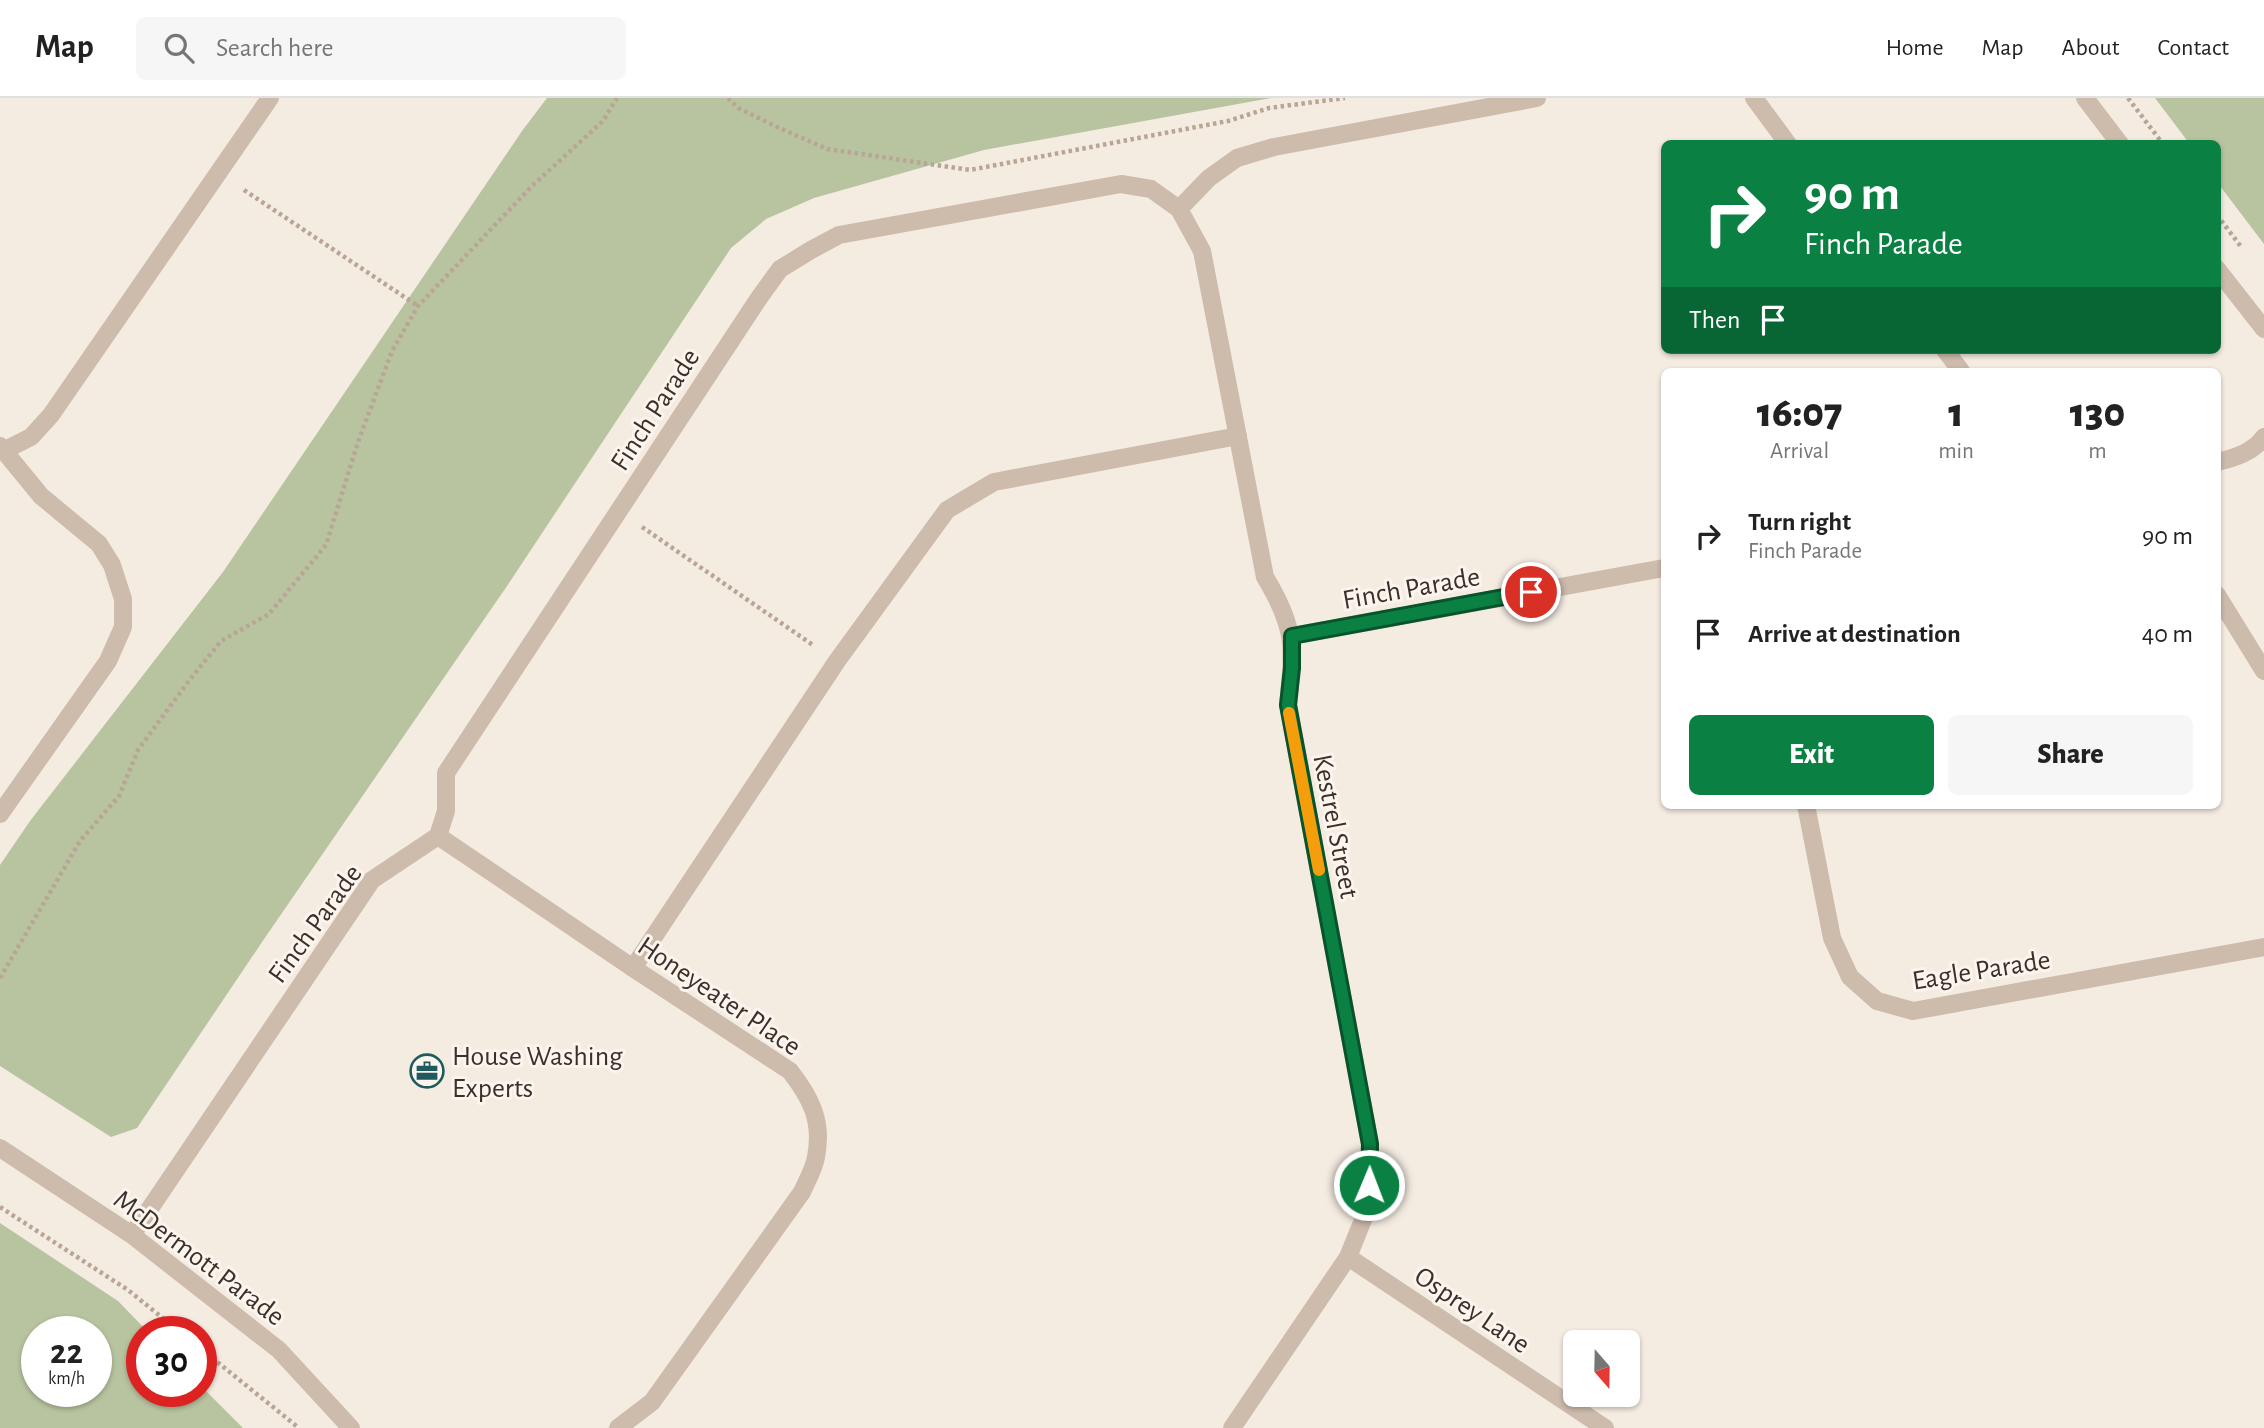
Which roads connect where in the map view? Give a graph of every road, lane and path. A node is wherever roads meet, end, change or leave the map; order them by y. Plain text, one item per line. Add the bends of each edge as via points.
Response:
1 (270, 98) edge
2 (617, 98) edge
3 (728, 98) edge
4 (1345, 98) edge
5 (1537, 98) edge
6 (1754, 98) edge
7 (2085, 98) edge
8 (2128, 98) edge
9 (1785, 140) edge
10 (2117, 140) edge
11 (2160, 140) edge
12 (219, 173) junction
13 (1179, 209) junction
14 (2221, 273) edge
15 (418, 306) junction
16 (2264, 329) edge
17 (1948, 354) edge
18 (1959, 368) edge
19 (1238, 436) junction
20 (2264, 437) edge
21 (2, 449) edge
22 (2221, 460) edge
23 (618, 511) junction
24 (1661, 569) edge
25 (2221, 601) edge
26 (1292, 636) junction
27 (837, 661) junction
28 (2264, 671) edge
29 (1, 809) edge
30 (1807, 809) edge
31 (438, 836) junction
32 (2264, 947) edge
33 (633, 968) junction
34 (0, 978) edge
35 (0, 1148) edge
36 (0, 1207) edge
37 (132, 1235) junction
38 (1348, 1257) junction
39 (160, 1316) edge
40 (217, 1362) edge
41 (299, 1428) edge
42 (351, 1428) edge
43 (618, 1428) edge
44 (1232, 1428) edge
45 (1605, 1428) edge

1 - 12 street
2 - 15 path via 603,121 531,186
3 - 4 path via 738,108 827,149 970,170 1228,121 1269,108
5 - 13 street via 1274,147 1237,158
6 - 9 street
7 - 10 street
8 - 11 path
12 - 15 path
12 - 21 street via 51,415 31,437
13 - 19 street, Kestrel Street via 1202,251
13 - 23 street, Finch Parade via 1151,189 1121,184 839,235 811,250 780,270 759,298
14 - 16 street
15 - 34 path via 392,351 326,545 269,614 221,641 188,682 138,750 119,796 80,841
17 - 18 street
19 - 26 street, Kestrel Street via 1265,577 1282,604
19 - 27 street via 994,482 947,510
20 - 22 street via 2239,457
21 - 29 street via 41,496 99,544 112,565 123,599 123,626 108,661
23 - 27 path
23 - 31 street, Finch Parade via 446,773 446,811
24 - 26 street, Finch Parade
25 - 28 street
26 - 38 street, Kestrel Street via 1288,705 1370,1144 1369,1205
27 - 33 street
30 - 32 street, Eagle Parade via 1832,938 1850,977 1877,1001 1913,1011
31 - 33 street, Honeyeater Place
31 - 37 street, Finch Parade via 372,880
33 - 43 street, Honeyeater Place via 790,1071 808,1095 818,1126 816,1158 802,1192 652,1402
35 - 37 street, McDermott Parade
36 - 39 path
37 - 42 street, McDermott Parade via 279,1350
38 - 44 street, Kestrel Street
38 - 45 street, Osprey Lane
40 - 41 path

